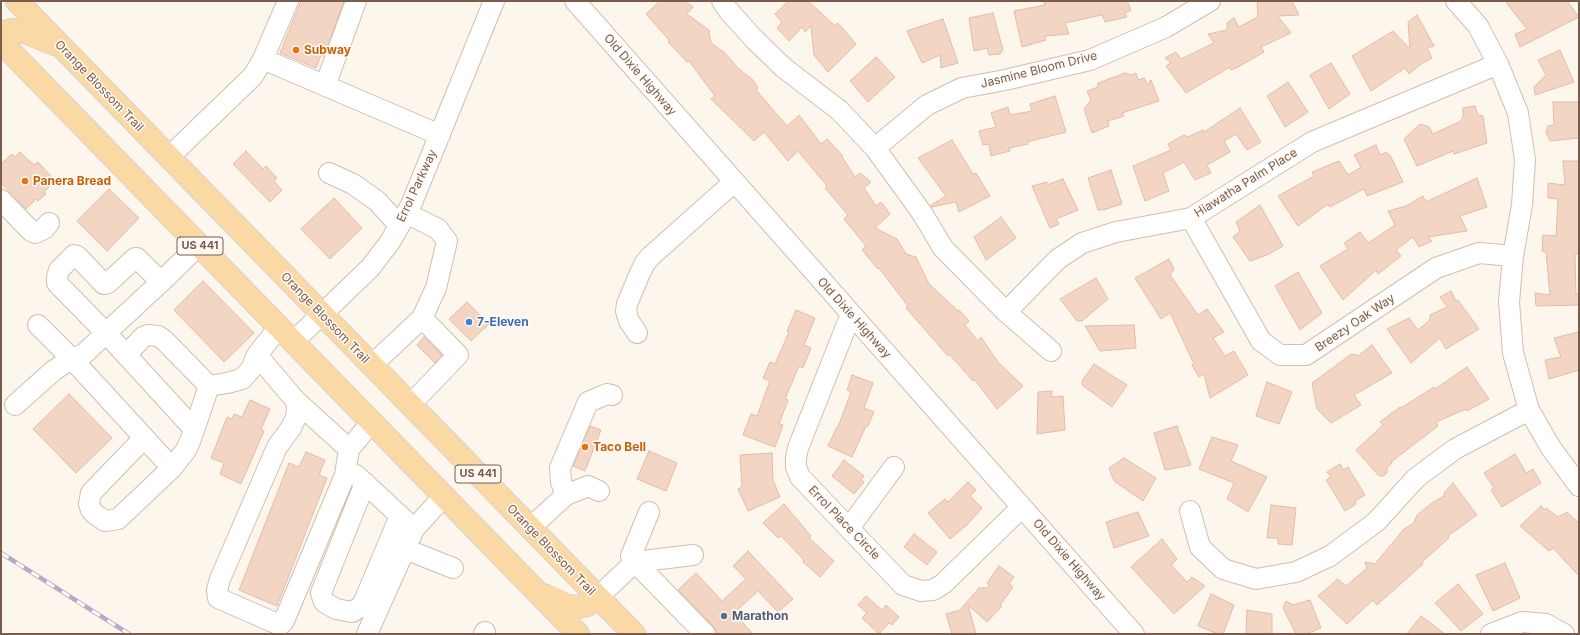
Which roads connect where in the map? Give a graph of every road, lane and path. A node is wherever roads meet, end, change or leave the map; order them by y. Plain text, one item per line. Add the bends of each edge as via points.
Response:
1 (12, 1) edge
2 (17, 1) edge
3 (288, 1) edge
4 (356, 1) edge
5 (494, 1) edge
6 (575, 1) edge
7 (1210, 1) edge
8 (1456, 1) edge
9 (730, 4) edge
10 (1, 6) edge
11 (1, 34) edge
12 (1, 42) edge
13 (62, 48) junction
14 (263, 60) junction
15 (1498, 64) junction
16 (325, 86) junction
17 (440, 134) junction
18 (875, 148) junction
19 (169, 157) junction
20 (329, 173) dead end
21 (734, 182) junction
22 (1, 200) edge
23 (1190, 218) junction
24 (403, 219) junction
25 (49, 223) dead end
26 (199, 245) junction
27 (1513, 256) junction
28 (161, 282) junction
29 (1006, 312) junction
30 (322, 314) junction
31 (851, 314) junction
32 (422, 318) junction
33 (38, 325) dead end
34 (106, 333) junction
35 (637, 333) dead end
36 (286, 334) junction
37 (1051, 351) dead end
38 (126, 355) junction
39 (257, 355) junction
40 (72, 359) junction
41 (372, 366) junction
42 (208, 386) junction
43 (612, 395) dead end
44 (296, 401) junction
45 (15, 405) dead end
46 (410, 405) junction
47 (1529, 410) junction
48 (372, 422) junction
49 (194, 429) junction
50 (144, 438) junction
51 (348, 457) junction
52 (894, 467) dead end
53 (172, 468) junction
54 (365, 483) junction
55 (1579, 486) edge
56 (599, 491) dead end
57 (566, 495) junction
58 (444, 496) junction
59 (1022, 507) junction
60 (1190, 511) dead end
61 (648, 512) dead end
62 (407, 522) junction
63 (530, 528) junction
64 (849, 528) junction
65 (405, 549) junction
66 (693, 555) dead end
67 (635, 562) junction
68 (453, 568) dead end
69 (538, 592) junction
70 (598, 597) junction
71 (367, 634) edge
72 (578, 634) edge
73 (634, 634) edge
74 (705, 634) edge
75 (1134, 634) edge
76 (1490, 634) edge
77 (1564, 634) edge

1 - 10 main road
2 - 13 main road, Orange Blossom Trail / US 441
3 - 14 street
4 - 16 street
5 - 17 street, Errol Parkway
6 - 21 street, Old Dixie Highway
7 - 18 street, Jasmine Bloom Drive via 1166,27 1090,60 962,88 927,105
8 - 15 street via 1478,26
9 - 18 street via 754,39 784,68 838,110
11 - 13 main road via 11,30 25,32
12 - 26 main road, US 441
13 - 19 main road, Orange Blossom Trail / US 441
14 - 16 street
14 - 19 street via 253,76
15 - 23 street, Hiawatha Palm Place via 1312,142
15 - 27 street via 1518,113 1525,160 1522,205
16 - 17 street
17 - 24 street, Errol Parkway
18 - 29 street via 922,212 943,248
19 - 30 main road, Orange Blossom Trail / US 441
20 - 24 street via 353,184
21 - 31 street, Old Dixie Highway
21 - 35 street via 645,264 626,311
22 - 25 street via 35,233
23 - 27 street, Breezy Oak Way via 1261,341 1280,356 1306,355 1436,268 1479,253
23 - 29 street, Hiawatha Palm Place via 1116,232 1082,243 1058,259
24 - 30 street, Errol Parkway via 390,242 370,268
24 - 32 street via 438,229 447,241 436,288
26 - 28 street
26 - 36 main road, US 441
27 - 47 street via 1509,302 1513,353
28 - 34 street
28 - 34 street via 138,258 135,258 104,284 74,255 60,270 57,283
29 - 37 street
30 - 36 street, Errol Parkway
30 - 41 main road, Orange Blossom Trail / US 441
31 - 59 street, Old Dixie Highway
31 - 64 street, Errol Place Circle via 796,458 800,477
32 - 41 street
32 - 46 street via 458,354
33 - 40 street
34 - 38 street
34 - 40 street via 84,354
36 - 39 street, Errol Parkway
36 - 48 main road, US 441
38 - 42 street via 143,337 158,336
38 - 49 street
39 - 42 street, Errol Parkway via 251,369 242,379
39 - 44 street
40 - 45 street via 53,371
40 - 50 street
41 - 46 main road, Orange Blossom Trail / US 441
42 - 49 street
43 - 57 street via 607,394 588,402 560,468 561,482
44 - 51 street
44 - 51 street via 296,417 277,447 220,579 218,598 280,625 284,621 345,475
46 - 63 main road, Orange Blossom Trail / US 441
47 - 55 street via 1551,448
47 - 60 street via 1454,449 1416,478 1376,522 1330,556 1296,572 1256,579 1224,569 1200,547
48 - 51 street
48 - 58 main road, US 441
49 - 53 street via 186,450
50 - 53 street
50 - 53 street via 91,493 91,510 105,520 118,519
51 - 54 street
52 - 64 street
54 - 62 street
54 - 62 street via 321,593 324,602 336,609 352,612 362,606
56 - 57 street via 588,486
57 - 63 street
58 - 62 street
58 - 69 main road, US 441
59 - 64 street, Errol Place Circle via 943,584 933,590 921,591 903,585
59 - 75 street, Old Dixie Highway
61 - 67 street via 632,551 631,556
62 - 65 street
63 - 70 main road, Orange Blossom Trail / US 441
65 - 68 street
65 - 71 street
66 - 67 street
67 - 70 street
67 - 74 street
69 - 70 main road via 567,606 588,605
69 - 72 main road, US 441
70 - 73 main road, Orange Blossom Trail / US 441
76 - 77 street via 1522,622 1546,624

